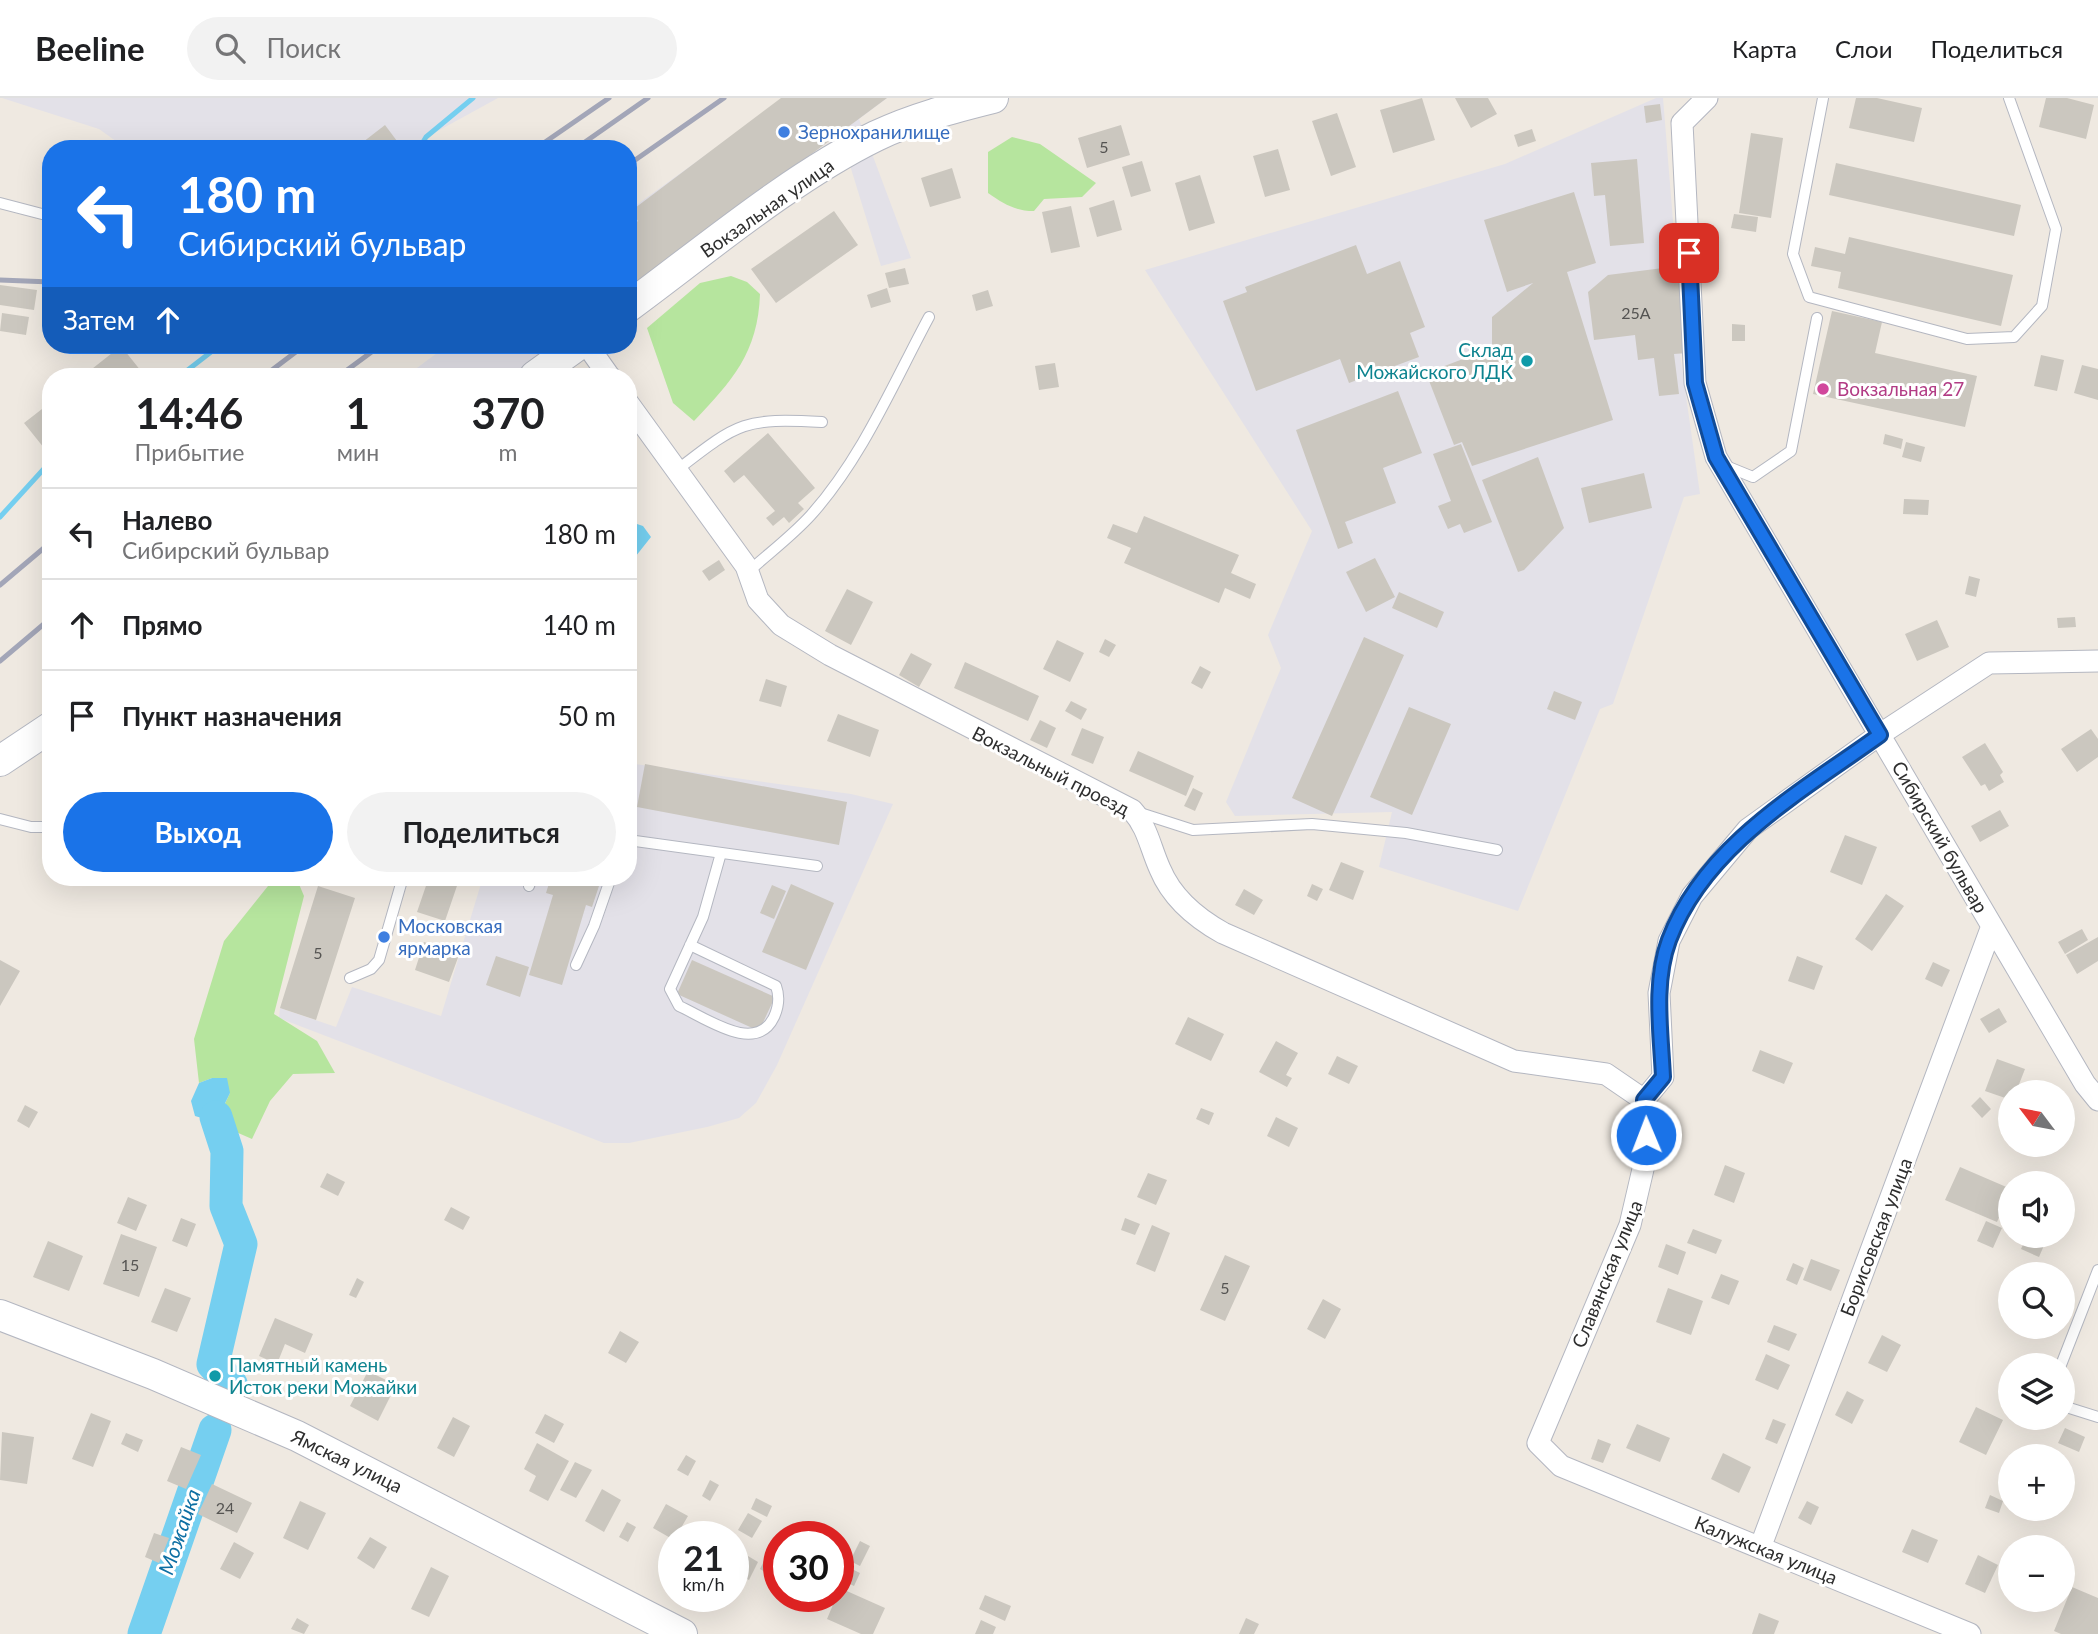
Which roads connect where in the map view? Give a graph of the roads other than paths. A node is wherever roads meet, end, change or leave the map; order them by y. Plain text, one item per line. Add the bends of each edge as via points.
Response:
1 (993, 98) edge
2 (1707, 98) edge
3 (1823, 98) edge
4 (2009, 98) edge
5 (0, 203) edge
6 (42, 214) dead end
7 (637, 300) edge
8 (929, 317) dead end
9 (1817, 318) dead end
10 (566, 354) edge
11 (546, 368) edge
12 (637, 414) edge
13 (822, 422) dead end
14 (1720, 463) junction
15 (677, 470) junction
16 (748, 572) junction
17 (2098, 661) edge
18 (42, 733) edge
19 (1880, 735) junction
20 (0, 761) edge
21 (1132, 810) junction
22 (0, 819) edge
23 (42, 827) edge
24 (637, 841) edge
25 (1497, 850) dead end
26 (721, 853) junction
27 (817, 866) dead end
28 (400, 886) edge
29 (608, 886) edge
30 (1992, 926) junction
31 (690, 945) junction
32 (576, 965) dead end
33 (350, 978) dead end
34 (1644, 1100) junction
35 (2098, 1100) edge
36 (2098, 1270) edge
37 (0, 1315) edge
38 (2066, 1353) edge
39 (2075, 1410) edge
40 (2098, 1417) edge
41 (1561, 1466) joint
42 (1760, 1548) junction
43 (682, 1634) edge
44 (1970, 1634) edge

1 - 7 main road, Вокзальная улица via 922,117 823,166
2 - 14 street, Сибирский бульвар via 1682,123 1695,383
3 - 4 lane via 1793,254 1809,297 1967,339 2014,337 2042,306 2054,242 2056,229
5 - 6 lane
8 - 16 lane via 872,428 830,491
9 - 14 lane via 1791,451 1753,477
10 - 11 main road
12 - 15 street, Вокзальный проезд
13 - 15 lane via 744,424
14 - 19 street, Сибирский бульвар
15 - 16 street, Вокзальный проезд
16 - 21 street, Вокзальный проезд via 758,600 802,640
17 - 19 street via 1989,663
18 - 20 main road
19 - 30 street, Сибирский бульвар
19 - 34 street via 1748,830 1692,896 1669,941 1659,993 1663,1077
21 - 25 lane via 1193,830 1312,824 1406,833
21 - 34 street, Вокзальный проезд via 1147,829 1161,872 1176,895 1195,916 1223,933 1514,1060 1606,1074
22 - 23 lane
24 - 26 lane
26 - 27 lane
26 - 31 lane
28 - 33 lane via 379,960
29 - 32 lane
30 - 35 street, Сибирский бульвар
30 - 42 street, Борисовская улица
31 - 31 lane via 670,989 679,1006 746,1035 758,1035 768,1028 780,998 776,986
34 - 41 street, Славянская улица via 1647,1152 1630,1225 1538,1443
36 - 38 lane
37 - 43 main road, Ямская улица via 153,1374 317,1446
39 - 40 lane
41 - 42 street, Калужская улица
42 - 44 street, Калужская улица

